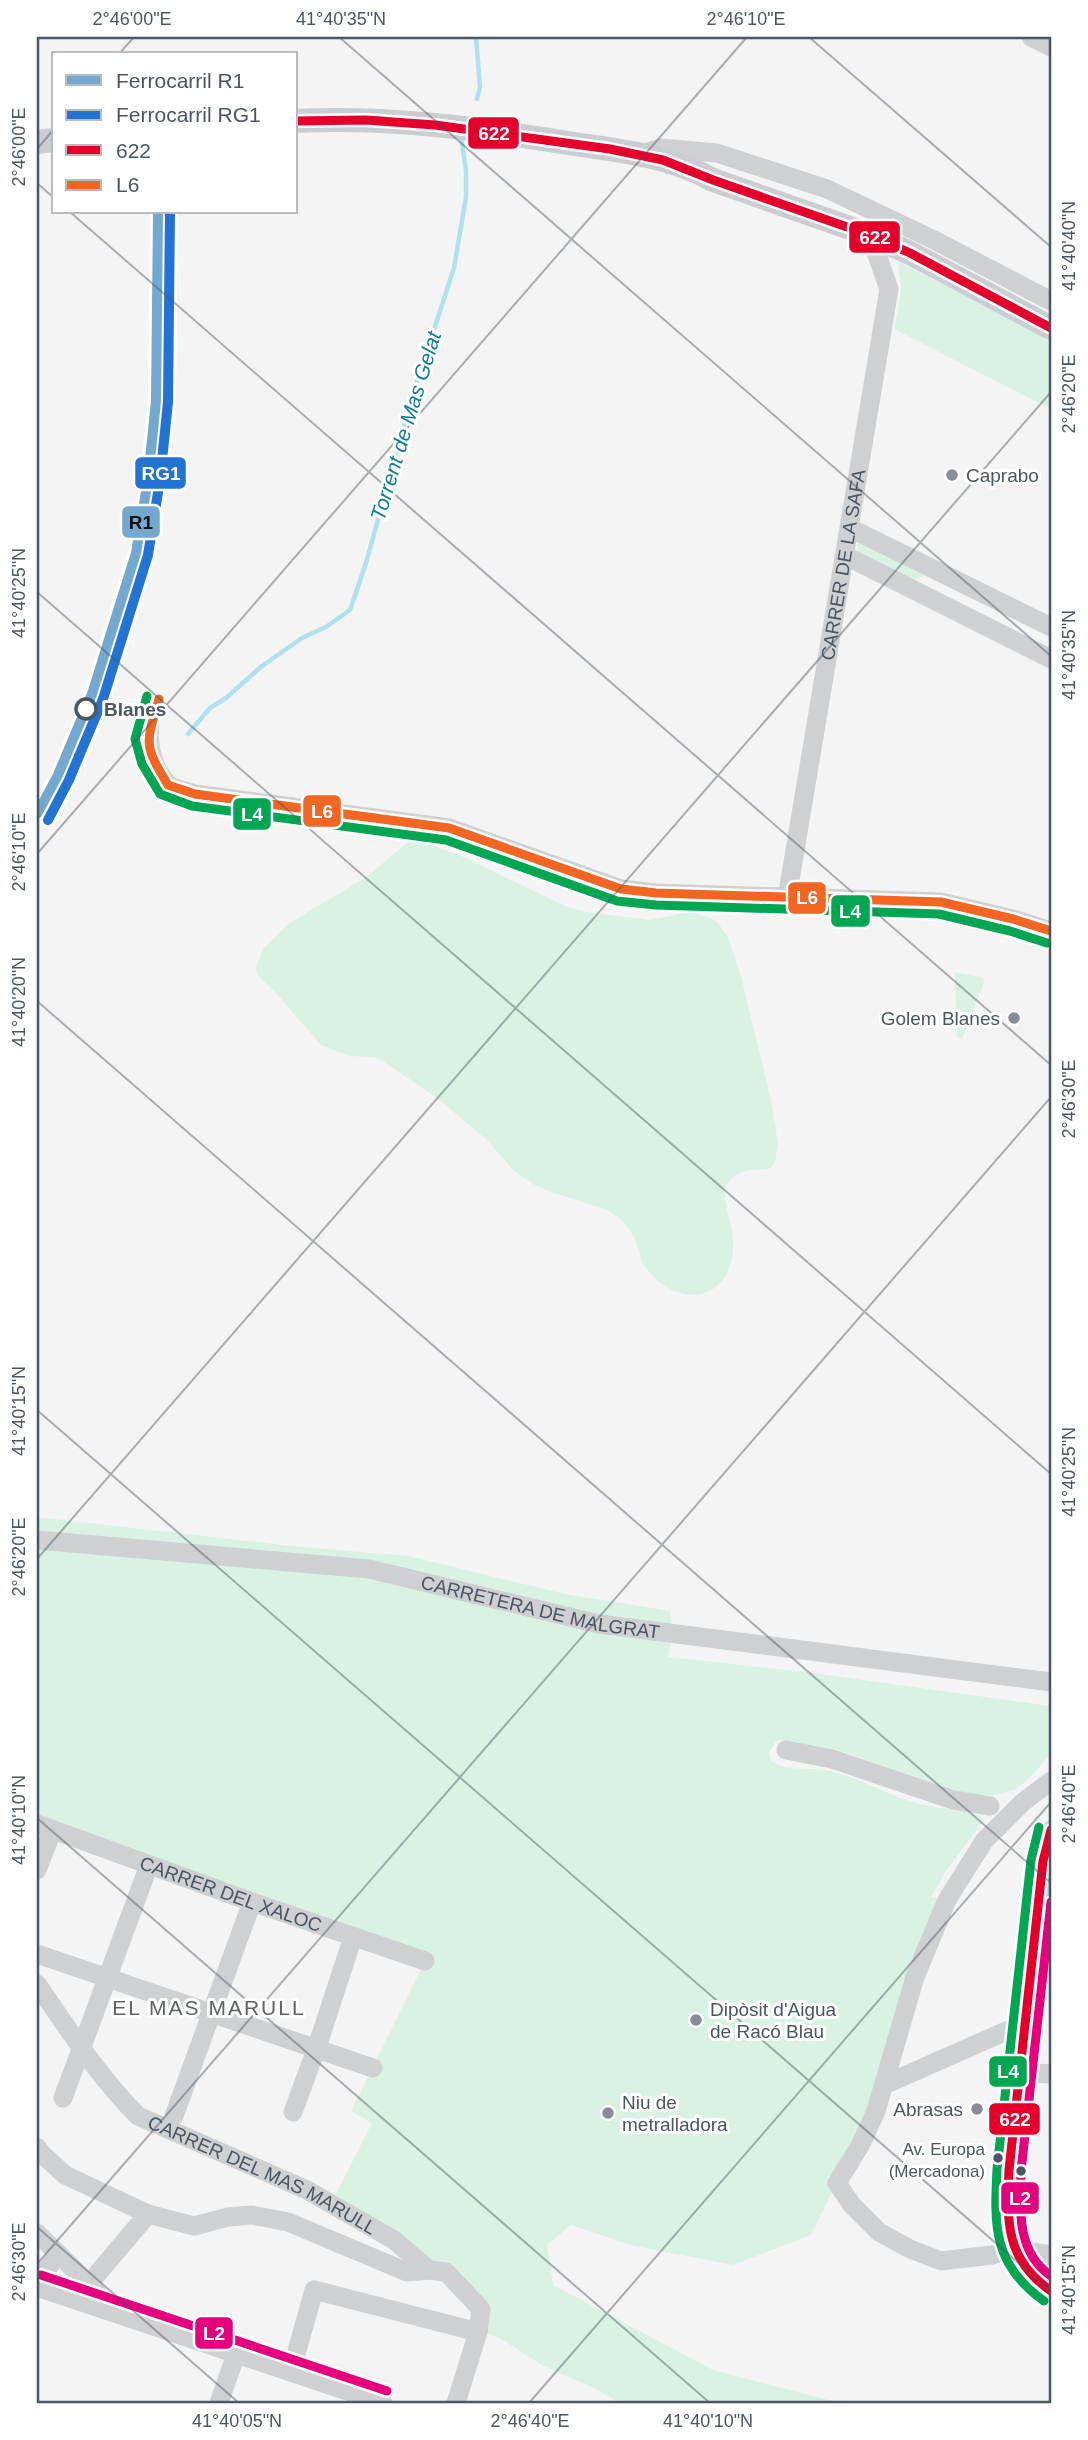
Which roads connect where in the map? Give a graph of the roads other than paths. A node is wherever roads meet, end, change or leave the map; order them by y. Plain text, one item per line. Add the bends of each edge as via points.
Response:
1 (1031, 37) edge
2 (1051, 47) edge
3 (298, 121) edge
4 (718, 153) junction
5 (639, 154) junction
6 (713, 180) junction
7 (870, 234) junction
8 (1051, 301) edge
9 (1051, 328) edge
10 (850, 528) junction
11 (846, 556) junction
12 (1051, 627) edge
13 (1051, 659) edge
14 (150, 725) dead end
15 (787, 898) junction
16 (1051, 931) edge
17 (37, 1540) edge
18 (1049, 1680) edge
19 (786, 1750) dead end
20 (1051, 1781) edge
21 (1023, 1802) junction
22 (990, 1806) junction
23 (1002, 1823) junction
24 (44, 1828) edge
25 (1051, 1830) edge
26 (149, 1865) junction
27 (37, 1870) edge
28 (252, 1902) junction
29 (1045, 1902) edge
30 (353, 1937) junction
31 (37, 1954) edge
32 (425, 1961) dead end
33 (108, 1979) junction
34 (37, 1984) edge
35 (211, 2013) junction
36 (1024, 2030) junction
37 (317, 2048) junction
38 (83, 2049) junction
39 (373, 2068) dead end
40 (1020, 2071) junction
41 (1051, 2074) edge
42 (884, 2085) junction
43 (63, 2098) dead end
44 (293, 2112) dead end
45 (174, 2116) dead end
46 (37, 2147) edge
47 (148, 2214) junction
48 (37, 2233) edge
49 (1014, 2249) junction
50 (58, 2254) junction
51 (1051, 2255) edge
52 (429, 2270) junction
53 (37, 2285) edge
54 (90, 2285) junction
55 (1051, 2291) edge
56 (113, 2313) junction
57 (478, 2332) junction
58 (236, 2354) junction
59 (291, 2372) junction
60 (219, 2403) edge
61 (383, 2403) edge
62 (456, 2403) edge

1 - 2 street
3 - 5 main road via 465,126
4 - 5 street via 662,148
4 - 6 street via 710,162
4 - 8 street via 827,189
5 - 6 main road via 693,168
6 - 7 main road
7 - 9 main road
7 - 10 street, CARRER DE LA SAFA via 889,289
10 - 11 street, CARRER DE LA SAFA
10 - 12 street
11 - 13 street
11 - 15 street, CARRER DE LA SAFA
14 - 15 street via 147,740 153,760 169,785 195,794 449,828 621,889
15 - 16 street via 941,902
17 - 18 street, CARRETERA DE MALGRAT via 369,1569 599,1624
19 - 22 street via 832,1759 953,1800
20 - 21 street
21 - 22 street
21 - 23 street
22 - 23 street
23 - 42 street via 984,1841 947,1900 915,1977
24 - 26 street, CARRER DEL XALOC
24 - 27 street
25 - 29 street via 1044,1861
26 - 28 street, CARRER DEL XALOC
26 - 33 street
28 - 30 street, CARRER DEL XALOC
28 - 35 street
29 - 36 street
30 - 32 street, CARRER DEL XALOC
30 - 37 street
31 - 33 street
33 - 35 street
33 - 38 street
34 - 38 street, CARRER DEL MAS MARULL
35 - 37 street
35 - 45 street
36 - 40 street
36 - 42 street via 1013,2028
37 - 39 street
37 - 44 street
38 - 43 street
38 - 52 street, CARRER DEL MAS MARULL via 138,2116 307,2190 394,2240
40 - 41 street
40 - 49 street via 1009,2170 1008,2212
42 - 49 street via 861,2144 837,2183 852,2205 879,2232 941,2260
46 - 47 street via 65,2175
47 - 52 street via 194,2225 252,2215 288,2222 407,2272
47 - 54 street
48 - 50 street
49 - 51 street
49 - 55 street via 1021,2264
50 - 53 street
50 - 54 street
52 - 57 street, CARRER DEL MAS MARULL via 446,2272 481,2309
53 - 56 street
54 - 56 street
56 - 58 street
57 - 59 street via 314,2290
57 - 62 street
58 - 59 street
58 - 60 street
59 - 61 street

